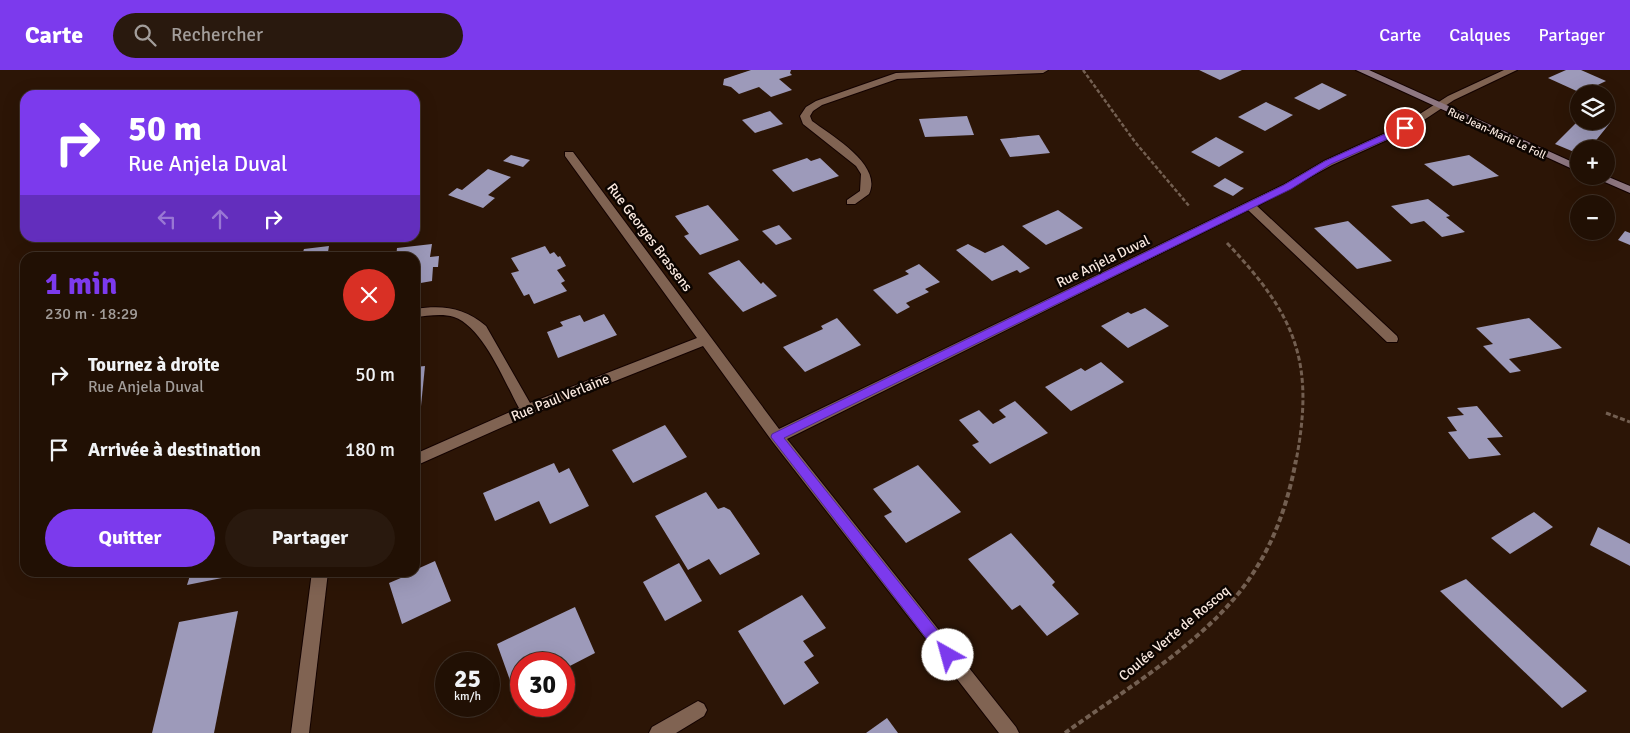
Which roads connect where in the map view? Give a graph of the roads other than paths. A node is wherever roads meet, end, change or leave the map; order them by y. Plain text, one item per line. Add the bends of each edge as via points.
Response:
1 (1043, 70) edge
2 (1361, 70) edge
3 (1512, 70) edge
4 (908, 73) edge
5 (1438, 106) junction
6 (569, 154) dead end
7 (1570, 166) edge
8 (1615, 184) edge
9 (1630, 190) edge
10 (851, 202) dead end
11 (1250, 206) junction
12 (420, 312) edge
13 (707, 339) junction
14 (1392, 339) dead end
15 (527, 410) junction
16 (776, 437) junction
17 (420, 458) edge
18 (319, 577) edge
19 (698, 710) dead end
20 (300, 733) edge
21 (658, 733) edge
22 (1010, 733) edge

1 - 4 street
2 - 5 main road, Rue Jean-Marie Le Foll
3 - 5 street
4 - 10 street via 819,103 809,108 805,116 808,122 860,164 866,174 865,192
5 - 7 main road, Rue Jean-Marie Le Foll
5 - 11 street, Rue Anjela Duval via 1405,128 1328,162
6 - 13 street, Rue Georges Brassens
8 - 9 main road
11 - 14 street
11 - 16 street, Rue Anjela Duval
12 - 15 street via 457,312 471,319 481,329
13 - 15 street, Rue Paul Verlaine
13 - 16 street, Rue Georges Brassens
15 - 17 street, Rue Paul Verlaine
16 - 22 street, Rue Georges Brassens
18 - 20 street
19 - 21 street

